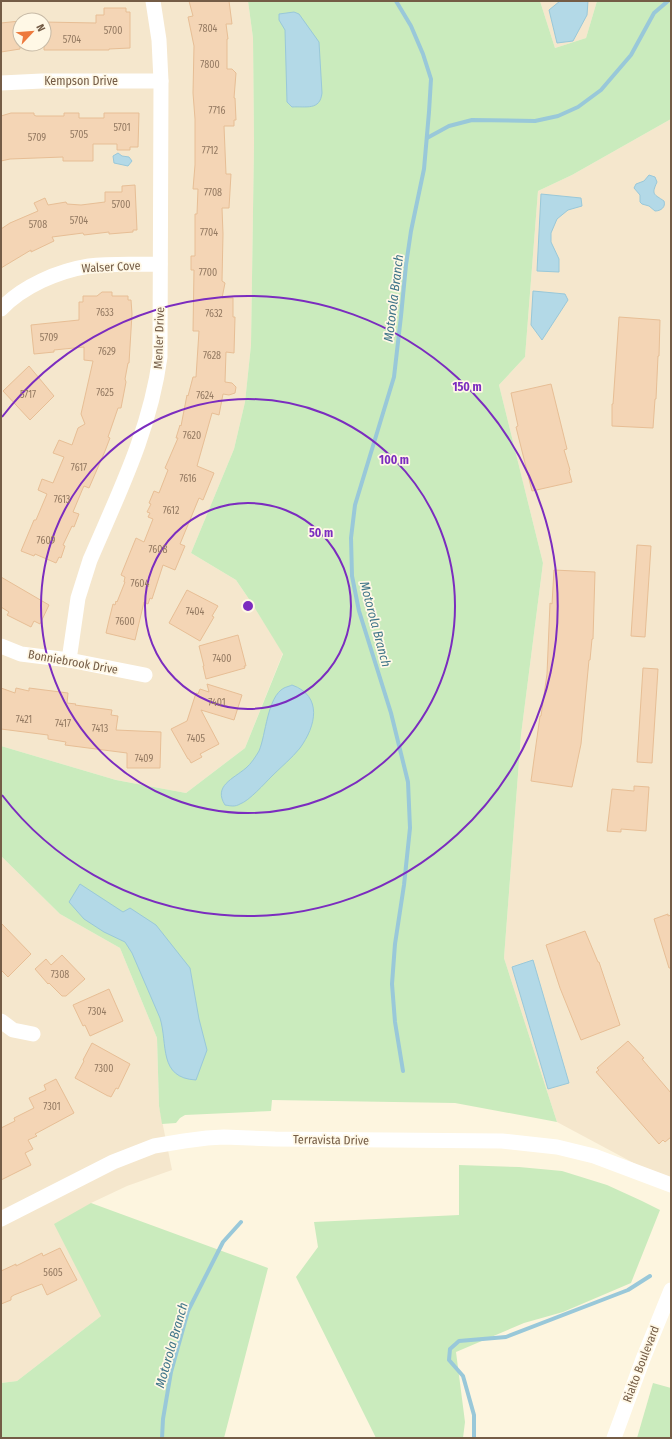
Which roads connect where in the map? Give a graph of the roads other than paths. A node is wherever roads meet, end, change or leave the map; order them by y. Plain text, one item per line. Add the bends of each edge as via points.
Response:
1 (153, 1) edge
2 (161, 81) junction
3 (1, 83) edge
4 (160, 264) junction
5 (1, 309) edge
6 (1, 646) edge
7 (69, 660) junction
8 (145, 675) dead end
9 (1, 1021) edge
10 (33, 1034) dead end
11 (671, 1185) edge
12 (1, 1220) edge
13 (671, 1290) edge
14 (614, 1438) edge

1 - 2 street, Menler Drive via 160,40
2 - 3 street, Kempson Drive
2 - 4 street, Menler Drive
4 - 5 street, Walser Cove via 90,266 74,269 33,285 8,301
4 - 7 street, Menler Drive via 160,357 149,415 139,446 84,578 78,598
6 - 7 street, Bonniebrook Drive via 21,654
7 - 8 street, Bonniebrook Drive
9 - 10 street via 13,1030
11 - 12 street, Terravista Drive via 594,1156 538,1144 502,1141 207,1138 154,1146 133,1154
13 - 14 street, Rialto Boulevard

